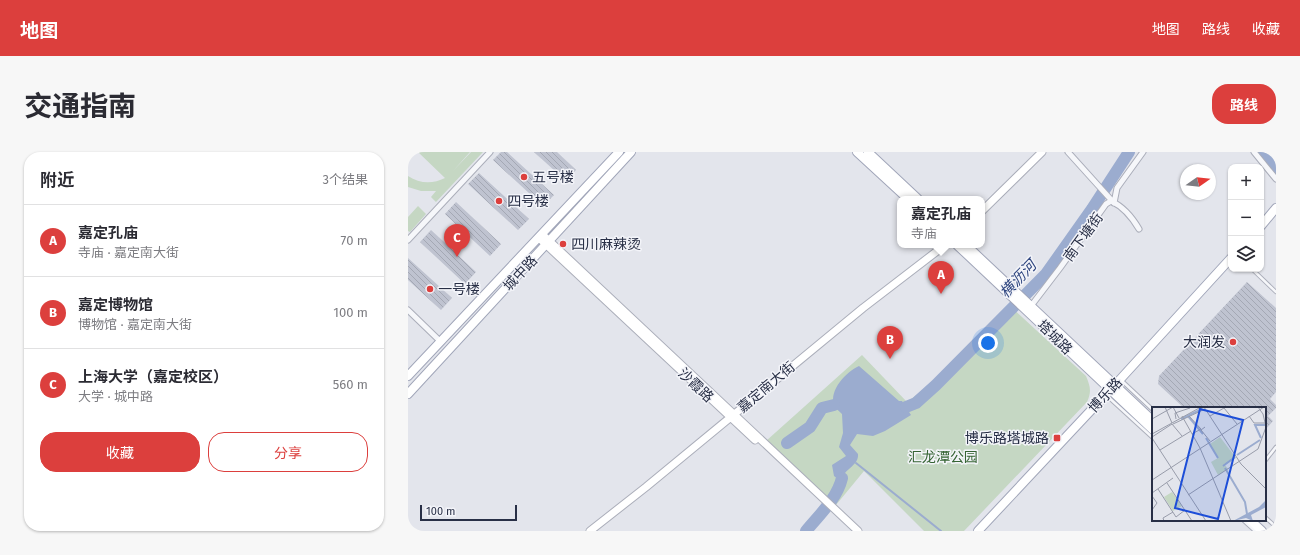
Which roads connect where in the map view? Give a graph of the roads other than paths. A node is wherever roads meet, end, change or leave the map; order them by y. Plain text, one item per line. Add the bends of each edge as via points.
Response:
1 (490, 152) edge
2 (619, 152) edge
3 (631, 152) edge
4 (857, 152) edge
5 (868, 152) edge
6 (1042, 152) edge
7 (1068, 152) edge
8 (1143, 152) edge
9 (1254, 152) edge
10 (1276, 179) edge
11 (905, 196) edge
12 (915, 196) edge
13 (1114, 203) junction
14 (985, 208) edge
15 (1276, 208) edge
16 (1264, 222) edge
17 (1139, 229) dead end
18 (541, 236) junction
19 (408, 239) edge
20 (548, 244) junction
21 (941, 248) edge
22 (960, 248) edge
23 (969, 248) edge
24 (1228, 261) edge
25 (1255, 272) edge
26 (1276, 292) edge
27 (1015, 296) junction
28 (1027, 305) junction
29 (408, 310) edge
30 (441, 342) junction
31 (408, 376) edge
32 (1113, 387) junction
33 (408, 394) edge
34 (1152, 409) edge
35 (732, 415) junction
36 (1152, 420) edge
37 (1152, 429) edge
38 (1152, 437) edge
39 (1276, 448) edge
40 (1266, 460) edge
41 (1266, 518) edge
42 (1244, 521) edge
43 (1251, 521) edge
44 (1259, 521) edge
45 (1276, 527) edge
46 (590, 531) edge
47 (854, 531) edge
48 (858, 531) edge
49 (978, 531) edge
50 (1255, 531) edge
51 (1262, 531) edge
52 (1270, 531) edge

1 - 19 street
2 - 18 main road, 城中路
3 - 20 main road, 城中路
4 - 11 main road
5 - 12 main road
6 - 14 street
7 - 13 street
8 - 13 street via 1117,188
9 - 10 street
13 - 17 street, 南下塘街 via 1131,216
13 - 28 street, 南下塘街 via 1111,201 1106,204 1060,268
15 - 16 main road
18 - 20 street, 沙霞路
18 - 30 main road, 城中路
20 - 33 main road, 城中路
20 - 35 street, 沙霞路
21 - 35 street, 嘉定南大街 via 862,308
22 - 27 main road, 塔城路
23 - 27 main road, 塔城路
24 - 32 main road, 博乐路
25 - 26 lane
27 - 28 main road, 塔城路
28 - 32 main road, 塔城路
29 - 30 street
30 - 31 main road, 城中路
32 - 34 lane
32 - 36 main road, 塔城路
32 - 37 main road, 塔城路
32 - 38 lane
32 - 49 main road, 博乐路
35 - 46 street, 嘉定南大街
35 - 47 street, 沙霞路
35 - 48 street
39 - 40 lane
41 - 45 lane
42 - 50 lane
43 - 51 main road
44 - 52 main road

